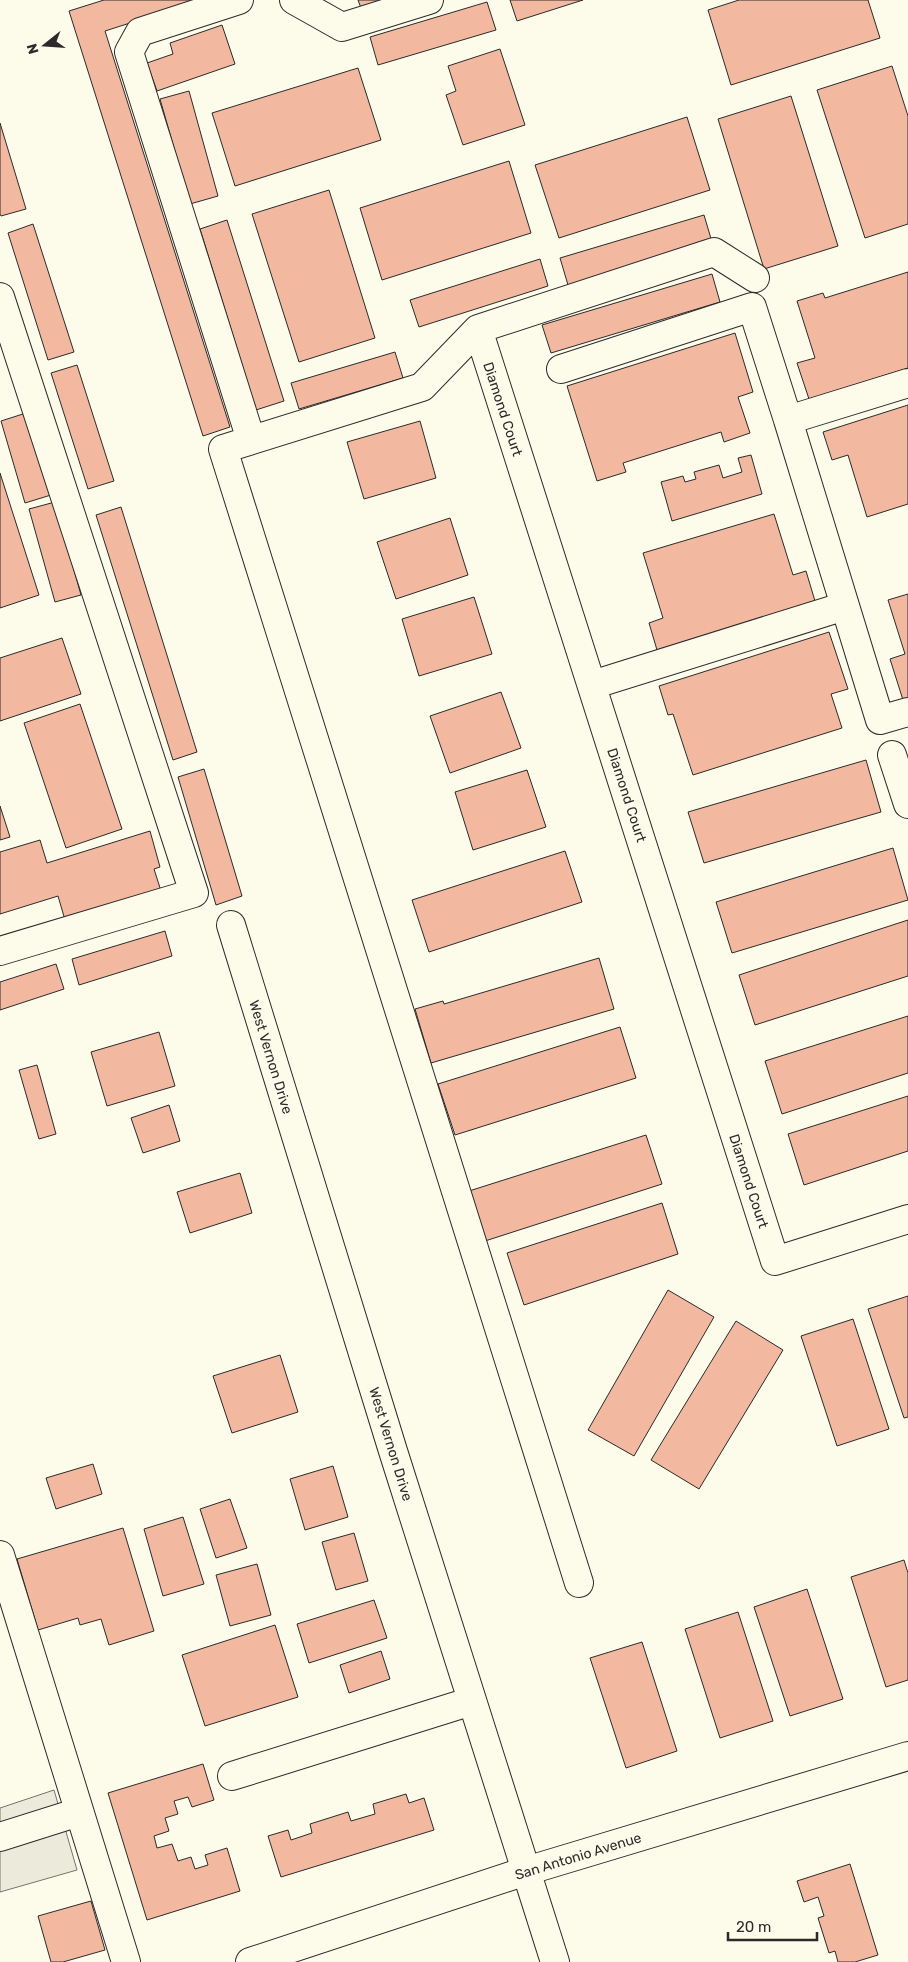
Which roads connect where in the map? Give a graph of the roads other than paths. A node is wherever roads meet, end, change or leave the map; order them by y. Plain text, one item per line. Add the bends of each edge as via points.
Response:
1 (239, 0) edge
2 (294, 0) edge
3 (429, 0) edge
4 (755, 278) dead end
5 (0, 298) edge
6 (478, 329) junction
7 (561, 369) dead end
8 (908, 383) edge
9 (788, 420) junction
10 (250, 440) junction
11 (845, 606) junction
12 (592, 685) junction
13 (908, 712) edge
14 (892, 755) dead end
15 (908, 804) edge
16 (231, 925) dead end
17 (0, 951) edge
18 (908, 1219) edge
19 (0, 1555) edge
20 (579, 1582) dead end
21 (472, 1701) junction
22 (908, 1756) edge
23 (232, 1776) dead end
24 (79, 1812) junction
25 (0, 1837) edge
26 (526, 1871) junction
27 (126, 1962) edge
28 (250, 1962) edge
29 (555, 1962) edge

1 - 10 street via 140,32 129,52
2 - 3 street via 342,28
4 - 6 street via 714,252
5 - 17 street via 194,893
6 - 10 street via 422,387
6 - 12 street, Diamond Court
7 - 9 street via 752,308
8 - 9 street
9 - 11 street
10 - 20 street via 223,449
11 - 12 street
11 - 13 street via 880,720
12 - 18 street, Diamond Court via 775,1261
14 - 15 street
16 - 21 street, West Vernon Drive
19 - 24 street
21 - 23 street
21 - 26 street, West Vernon Drive
22 - 26 street, San Antonio Avenue
24 - 25 street
24 - 27 street
26 - 28 street, San Antonio Avenue
26 - 29 street, West Vernon Drive

